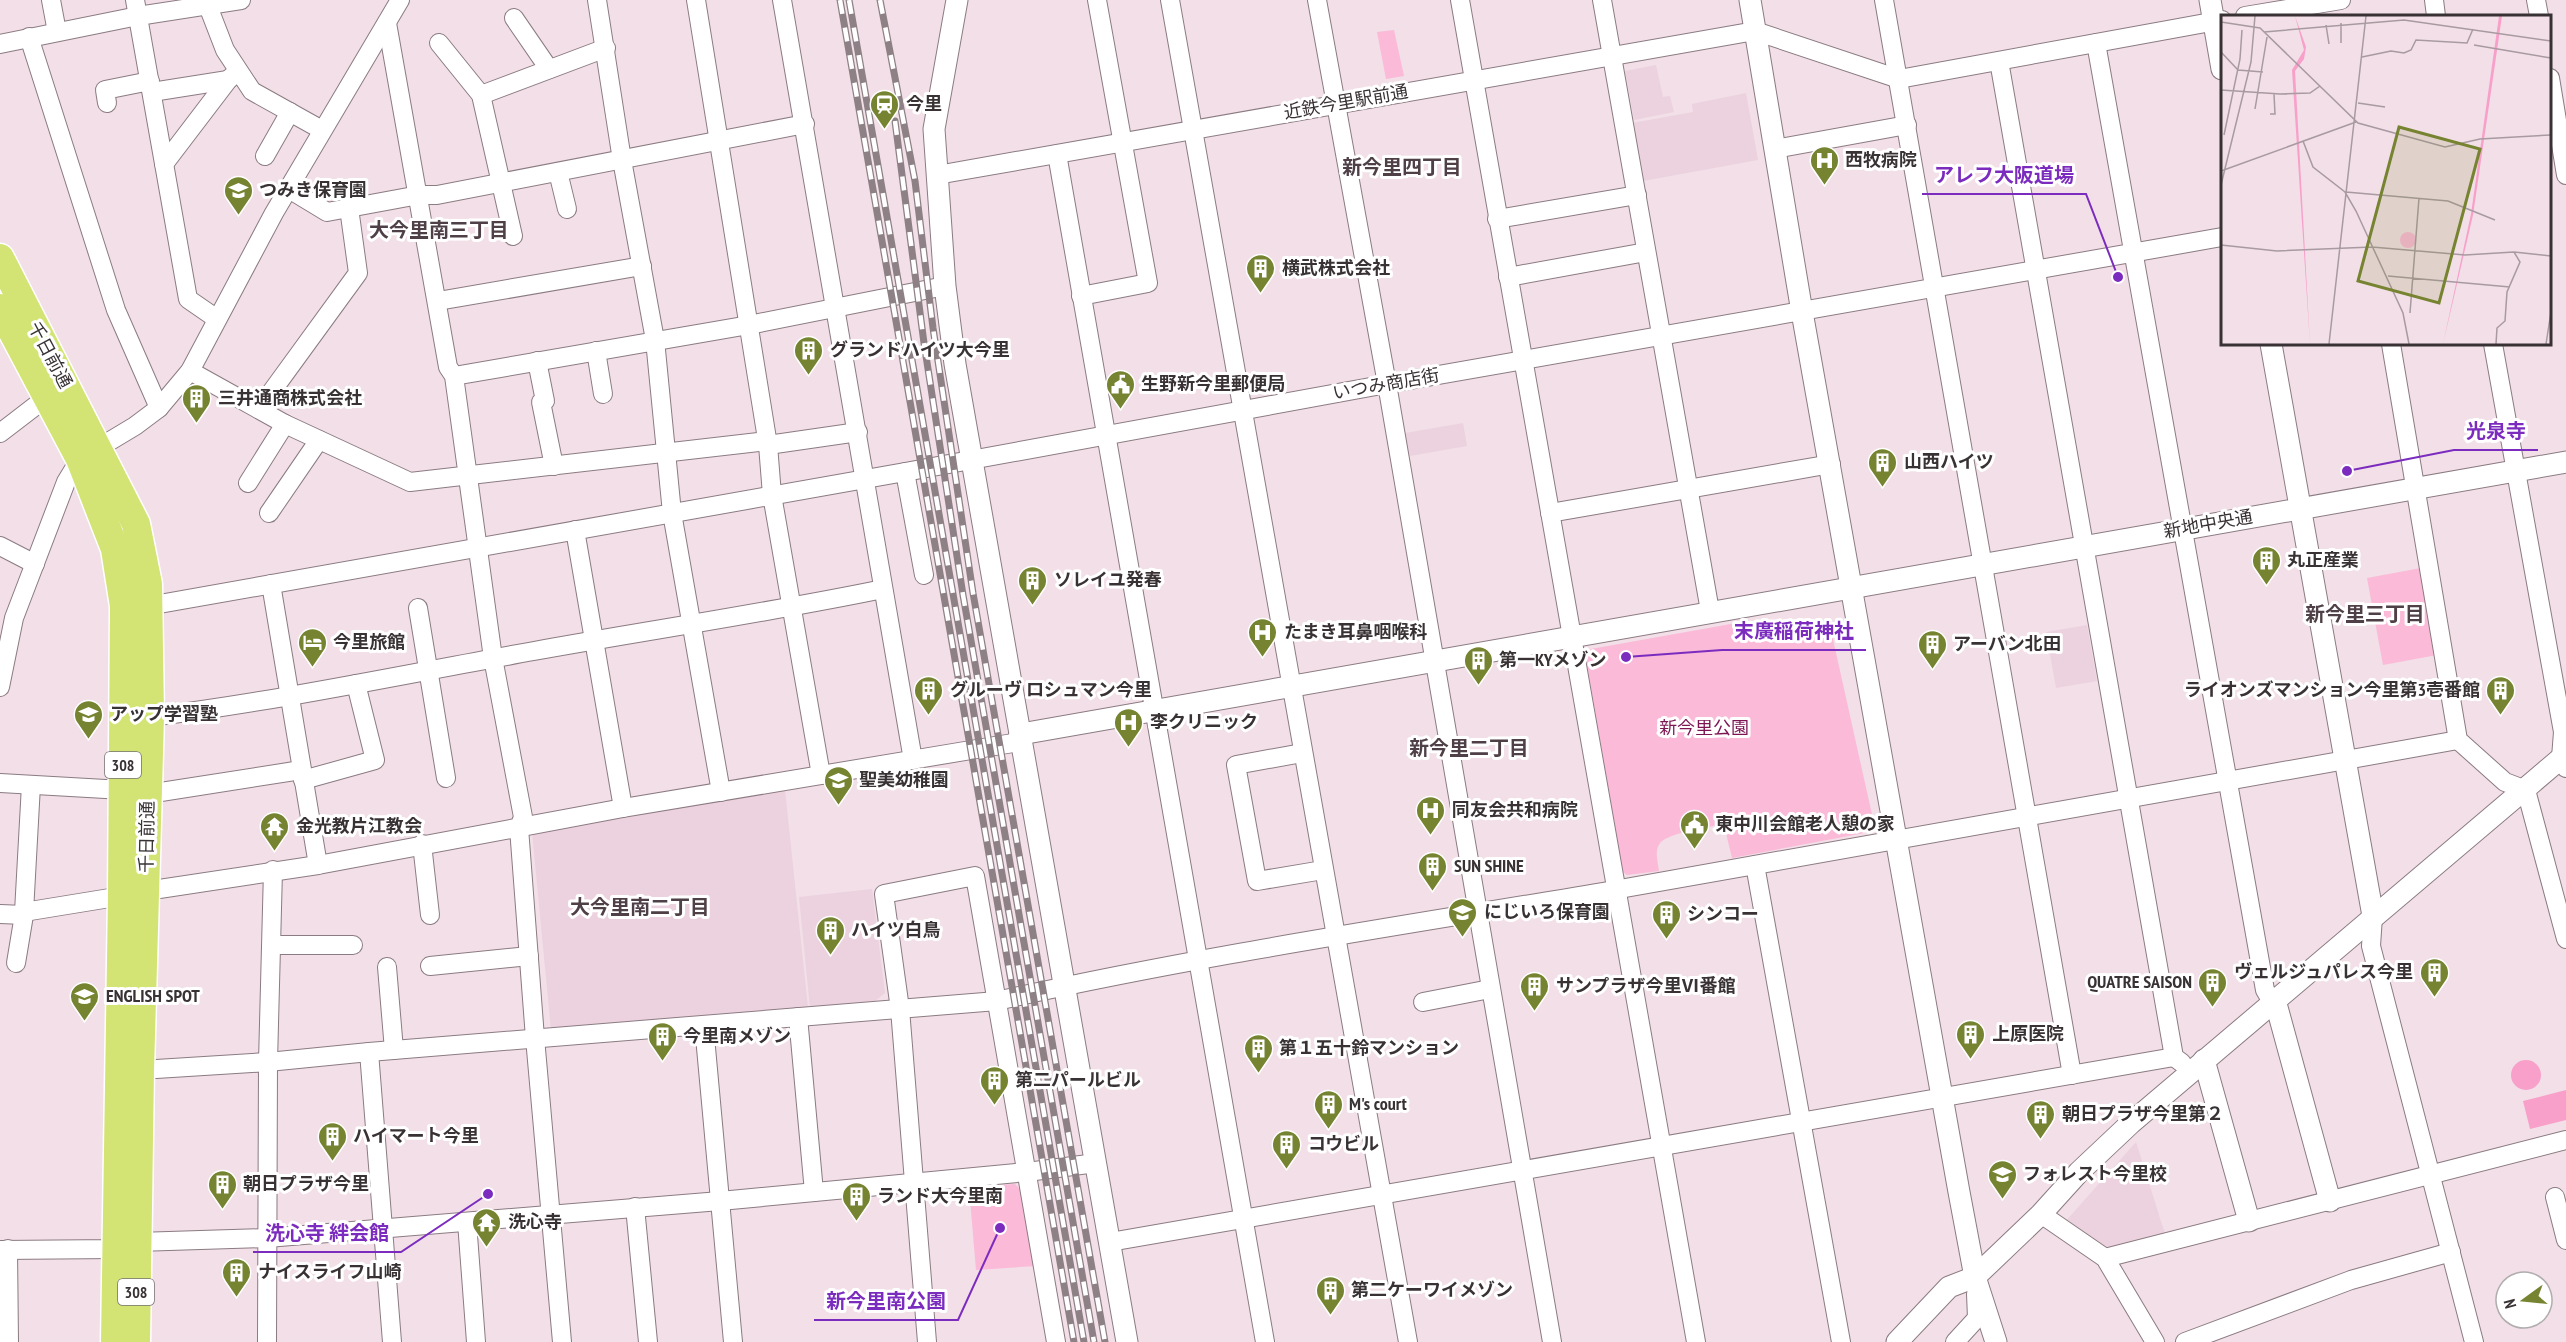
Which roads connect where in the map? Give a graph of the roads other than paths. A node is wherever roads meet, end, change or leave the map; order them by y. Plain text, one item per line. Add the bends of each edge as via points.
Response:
1 (51, 0) edge
2 (241, 0) edge
3 (597, 0) edge
4 (696, 0) edge
5 (782, 0) edge
6 (957, 0) edge
7 (1097, 0) edge
8 (1170, 0) edge
9 (1317, 0) edge
10 (1460, 0) edge
11 (1602, 0) edge
12 (1750, 0) edge
13 (1884, 0) edge
14 (2210, 0) edge
15 (2433, 0) edge
16 (2536, 0) edge
17 (397, 2) edge
18 (216, 3) edge
19 (2334, 5) edge
20 (137, 8) edge
21 (2252, 15) edge
22 (2436, 15) edge
23 (2539, 15) edge
24 (514, 18) dead end
25 (2218, 21) edge
26 (387, 23) junction
27 (1755, 31) junction
28 (57, 32) junction
29 (29, 37) junction
30 (439, 43) dead end
31 (2096, 43) junction
32 (0, 44) edge
33 (606, 48) junction
34 (2221, 50) edge
35 (1611, 56) junction
36 (1999, 61) junction
37 (549, 69) junction
38 (233, 75) junction
39 (1899, 79) junction
40 (1473, 81) junction
41 (2551, 84) edge
42 (151, 86) junction
43 (481, 95) junction
44 (107, 103) dead end
45 (1335, 104) junction
46 (290, 112) junction
47 (805, 124) junction
48 (1907, 125) junction
49 (1192, 129) junction
50 (322, 130) junction
51 (720, 142) junction
52 (1123, 142) junction
53 (1775, 149) junction
54 (1057, 154) junction
55 (265, 156) dead end
56 (622, 160) junction
57 (164, 164) junction
58 (558, 172) junction
59 (937, 175) junction
60 (2566, 176) edge
61 (2551, 180) edge
62 (502, 183) junction
63 (289, 189) junction
64 (419, 195) junction
65 (1637, 195) junction
66 (349, 208) junction
67 (567, 210) dead end
68 (1497, 219) junction
69 (513, 237) dead end
70 (2221, 237) edge
71 (1646, 252) junction
72 (2134, 253) junction
73 (0, 258) edge
74 (642, 266) junction
75 (2034, 272) junction
76 (1508, 277) junction
77 (945, 286) junction
78 (1936, 287) junction
79 (1081, 296) junction
80 (438, 301) junction
81 (837, 307) junction
82 (0, 308) edge
83 (1802, 312) junction
84 (217, 320) junction
85 (749, 325) junction
86 (1661, 337) junction
87 (656, 340) junction
88 (2271, 345) edge
89 (2391, 345) edge
90 (2493, 345) edge
91 (596, 351) junction
92 (1523, 360) junction
93 (537, 361) junction
94 (190, 371) junction
95 (454, 376) junction
96 (1387, 384) junction
97 (603, 394) dead end
98 (46, 396) junction
99 (159, 408) junction
100 (259, 409) junction
101 (1242, 411) junction
102 (285, 424) junction
103 (0, 432) edge
104 (858, 432) junction
105 (1105, 435) junction
106 (319, 440) junction
107 (767, 443) junction
108 (89, 453) junction
109 (666, 453) junction
110 (971, 460) junction
111 (2566, 462) edge
112 (1831, 464) junction
113 (554, 466) junction
114 (2515, 470) junction
115 (905, 472) junction
116 (467, 475) junction
117 (865, 479) junction
118 (248, 483) dead end
119 (2415, 487) junction
120 (1688, 489) junction
121 (772, 495) junction
122 (2299, 508) junction
123 (269, 513) dead end
124 (672, 513) junction
125 (1550, 513) junction
126 (2182, 529) junction
127 (575, 530) junction
128 (0, 546) edge
129 (2083, 546) junction
130 (477, 547) junction
131 (1984, 563) junction
132 (35, 564) junction
133 (924, 575) dead end
134 (271, 584) junction
135 (1851, 588) junction
136 (883, 589) junction
137 (148, 606) junction
138 (418, 608) dead end
139 (792, 608) junction
140 (1710, 611) junction
141 (692, 624) junction
142 (1572, 637) junction
143 (593, 640) junction
144 (493, 658) junction
145 (1433, 661) junction
146 (428, 670) junction
147 (356, 684) junction
148 (0, 687) edge
149 (1291, 687) junction
150 (290, 694) junction
151 (1154, 711) junction
152 (150, 717) junction
153 (1021, 734) junction
154 (2458, 740) junction
155 (1302, 753) junction
156 (913, 760) junction
157 (2344, 760) junction
158 (2564, 760) edge
159 (302, 775) junction
160 (821, 775) junction
161 (446, 778) dead end
162 (2227, 782) junction
163 (0, 783) edge
164 (31, 785) junction
165 (2526, 790) junction
166 (135, 792) junction
167 (721, 792) junction
168 (2127, 800) junction
169 (623, 808) junction
170 (2027, 817) junction
171 (519, 828) junction
172 (1897, 840) junction
173 (422, 844) junction
174 (318, 865) junction
175 (1755, 865) junction
176 (273, 870) junction
177 (1323, 870) junction
178 (2559, 883) edge
179 (1616, 890) junction
180 (134, 894) junction
181 (1477, 913) junction
182 (0, 914) edge
183 (24, 914) junction
184 (430, 915) dead end
185 (2373, 916) junction
186 (1334, 937) junction
187 (2566, 939) edge
188 (272, 945) junction
189 (353, 945) dead end
190 (529, 956) junction
191 (1197, 962) junction
192 (16, 963) dead end
193 (430, 966) dead end
194 (387, 967) dead end
195 (1065, 986) junction
196 (1490, 989) junction
197 (997, 1001) junction
198 (2274, 1001) junction
199 (1423, 1002) dead end
200 (900, 1009) junction
201 (798, 1017) junction
202 (704, 1026) junction
203 (535, 1038) junction
204 (394, 1050) junction
205 (369, 1052) junction
206 (2174, 1057) junction
207 (268, 1062) junction
208 (2198, 1066) junction
209 (140, 1070) junction
210 (2072, 1075) junction
211 (1942, 1098) junction
212 (1799, 1123) junction
213 (2566, 1140) edge
214 (1661, 1147) junction
215 (1096, 1162) junction
216 (1027, 1172) junction
217 (1523, 1172) junction
218 (2431, 1175) junction
219 (914, 1182) junction
220 (814, 1192) junction
221 (1382, 1197) junction
222 (2555, 1197) dead end
223 (720, 1201) junction
224 (2330, 1201) junction
225 (635, 1207) junction
226 (552, 1213) junction
227 (2041, 1214) junction
228 (1243, 1221) junction
229 (2249, 1221) junction
230 (467, 1222) junction
231 (384, 1228) junction
232 (267, 1238) junction
233 (2566, 1240) edge
234 (1110, 1242) junction
235 (126, 1246) junction
236 (4, 1250) edge
237 (2451, 1252) junction
238 (2105, 1258) junction
239 (1975, 1277) junction
240 (9, 1342) edge
241 (115, 1342) edge
242 (136, 1342) edge
243 (267, 1342) edge
244 (392, 1342) edge
245 (476, 1342) edge
246 (562, 1342) edge
247 (648, 1342) edge
248 (733, 1342) edge
249 (927, 1342) edge
250 (1056, 1342) edge
251 (1127, 1342) edge
252 (1264, 1342) edge
253 (1408, 1342) edge
254 (1552, 1342) edge
255 (1696, 1342) edge
256 (1840, 1342) edge
257 (1897, 1342) edge
258 (1955, 1342) edge
259 (1996, 1342) edge
260 (2155, 1342) edge
261 (2185, 1342) edge
262 (2474, 1342) edge

1 - 28 street
2 - 18 street
3 - 33 street
4 - 51 street
5 - 47 street
6 - 59 street via 934,129
7 - 52 street
8 - 49 street
9 - 45 street
10 - 40 street
11 - 35 street
12 - 27 street
13 - 39 street
14 - 25 street
15 - 22 street
16 - 23 street
17 - 26 street
18 - 20 street
18 - 38 street
19 - 21 street
20 - 28 street
20 - 42 street
24 - 37 street
25 - 31 street
25 - 34 street
26 - 50 street
26 - 64 street
27 - 35 street, 近鉄今里駅前通
27 - 39 street
27 - 53 street
28 - 29 street
29 - 32 street
29 - 99 street via 116,310
30 - 43 street
31 - 36 street
31 - 72 street
33 - 37 street
33 - 56 street
35 - 40 street, 近鉄今里駅前通
35 - 65 street
36 - 39 street
36 - 75 street
37 - 43 street
38 - 42 street
38 - 46 street via 252,91
38 - 57 street
39 - 48 street
40 - 45 street, 近鉄今里駅前通
40 - 68 street
41 - 60 street
42 - 44 street via 105,90
42 - 57 street
43 - 62 street
45 - 49 street, 近鉄今里駅前通
45 - 96 street
46 - 50 street
46 - 55 street
47 - 51 street
47 - 81 street
48 - 53 street
48 - 78 street
49 - 52 street, 近鉄今里駅前通
49 - 101 street
50 - 63 street
51 - 56 street
51 - 85 street
52 - 54 street, 近鉄今里駅前通
52 - 79 street via 1148,283
53 - 83 street
54 - 59 street, 近鉄今里駅前通
54 - 79 street
56 - 58 street
56 - 74 street
57 - 84 street via 188,299
58 - 62 street
58 - 67 street
59 - 77 street
60 - 61 street
62 - 64 street
62 - 69 street
63 - 66 street via 327,212
63 - 84 street
64 - 66 street
64 - 80 street
65 - 68 street
65 - 71 street
66 - 100 street via 358,273
68 - 76 street
70 - 72 street, いつみ商店街
71 - 76 street
71 - 86 street
72 - 75 street, いつみ商店街
72 - 126 street
73 - 108 highway, 千日前通 / 308
74 - 80 street
74 - 87 street
75 - 78 street, いつみ商店街
75 - 129 street
76 - 92 street
77 - 81 street
77 - 110 street
78 - 83 street, いつみ商店街
78 - 131 street
79 - 105 street
80 - 95 street via 448,367
81 - 85 street
81 - 104 street
82 - 98 highway, 千日前通 / 308
83 - 86 street, いつみ商店街
83 - 112 street
84 - 94 street
85 - 87 street
85 - 107 street
86 - 92 street, いつみ商店街
86 - 120 street
87 - 91 street
87 - 109 street
88 - 122 street
89 - 119 street
90 - 114 street
91 - 93 street
91 - 97 street
92 - 96 street, いつみ商店街
92 - 125 street
93 - 95 street
93 - 113 street
94 - 99 street
94 - 100 street
95 - 116 street
96 - 101 street, いつみ商店街
96 - 145 street
98 - 103 street
98 - 108 highway, 千日前通 / 308
99 - 108 street
100 - 102 street
101 - 105 street, いつみ商店街
101 - 149 street
102 - 106 street
102 - 118 street
104 - 107 street
104 - 117 street
105 - 110 street, いつみ商店街
105 - 151 street
106 - 116 street via 410,482
106 - 123 street
107 - 109 street
107 - 121 street
108 - 132 street via 66,482
108 - 137 highway, 千日前通 / 308 via 136,524 145,562
108 - 166 highway, 千日前通 / 308 via 115,549 124,606
109 - 113 street
109 - 124 street
110 - 115 street, いつみ商店街
110 - 153 street
111 - 114 street, 新地中央通
112 - 120 street
112 - 135 street
113 - 116 street
114 - 119 street, 新地中央通
114 - 158 street via 2563,732
115 - 117 street, いつみ商店街
115 - 133 street
116 - 130 street
117 - 121 street, いつみ商店街
117 - 136 street
119 - 122 street, 新地中央通
119 - 154 street
120 - 125 street
120 - 140 street
121 - 124 street, いつみ商店街
121 - 139 street
122 - 126 street, 新地中央通
122 - 157 street
124 - 127 street, いつみ商店街
124 - 141 street
125 - 142 street
126 - 129 street, 新地中央通
126 - 162 street
127 - 130 street, いつみ商店街
127 - 143 street
128 - 132 street
129 - 131 street, 新地中央通
129 - 168 street
130 - 134 street, いつみ商店街
130 - 144 street
131 - 135 street, 新地中央通
131 - 170 street
132 - 148 street via 14,618
134 - 137 street, いつみ商店街
134 - 150 street
135 - 140 street, 新地中央通
135 - 172 street
136 - 139 street
136 - 156 street
137 - 152 highway, 千日前通 / 308
138 - 146 street
139 - 141 street
139 - 160 street
140 - 142 street, 新地中央通
141 - 143 street
141 - 167 street
142 - 145 street, 新地中央通
142 - 179 street
143 - 144 street
143 - 169 street
144 - 146 street
144 - 171 street via 523,817
145 - 149 street, 新地中央通
145 - 181 street
146 - 147 street
146 - 161 street
147 - 150 street
147 - 159 street via 375,760
149 - 151 street, 新地中央通
149 - 155 street
150 - 152 street
150 - 159 street
151 - 153 street, 新地中央通
151 - 191 street
152 - 166 highway, 千日前通 / 308
153 - 156 street via 1013,743
153 - 195 street
154 - 157 street
154 - 165 street via 2505,782
155 - 177 street
155 - 177 street via 1236,765 1257,881
156 - 160 street
157 - 162 street
157 - 185 street
158 - 165 street
159 - 166 street
159 - 174 street
160 - 167 street
162 - 168 street
162 - 198 street via 2265,990
163 - 164 street
164 - 166 street
164 - 183 street
165 - 178 street
165 - 185 street
166 - 180 highway, 千日前通 / 308
167 - 169 street
168 - 170 street
168 - 206 street
169 - 171 street
170 - 172 street
170 - 210 street
171 - 173 street
171 - 190 street
172 - 175 street
172 - 211 street
173 - 174 street
173 - 184 street
174 - 176 street
175 - 179 street
175 - 212 street
176 - 180 street
176 - 188 street
177 - 186 street
178 - 187 street
179 - 181 street
179 - 214 street
180 - 183 street
180 - 209 highway, 千日前通 / 308
180 - 235 highway, 千日前通 / 308
181 - 186 street
181 - 196 street
182 - 183 street
183 - 192 street
185 - 198 street
185 - 218 street via 2371,946
186 - 191 street
186 - 221 street
188 - 189 street
188 - 207 street
190 - 193 street
190 - 203 street
191 - 195 street
191 - 228 street
194 - 204 street
195 - 197 street
195 - 215 street
196 - 199 street
196 - 217 street
197 - 200 street
197 - 200 street via 975,876 884,894
197 - 216 street
198 - 208 street
198 - 224 street
200 - 201 street
200 - 219 street
201 - 202 street
201 - 220 street
202 - 203 street
202 - 223 street
203 - 204 street
203 - 226 street
204 - 205 street
205 - 207 street
205 - 231 street
206 - 208 street
206 - 210 street
207 - 209 street
207 - 232 street
208 - 227 street via 2131,1123
208 - 229 street
209 - 235 highway, 千日前通 / 308
210 - 211 street
211 - 212 street
211 - 239 street
212 - 214 street
212 - 256 street
213 - 218 street
214 - 217 street
214 - 255 street
215 - 216 street
215 - 234 street
216 - 219 street
216 - 250 street
217 - 221 street
217 - 254 street
218 - 224 street
218 - 237 street
219 - 220 street
219 - 249 street
220 - 223 street
221 - 228 street
221 - 253 street
222 - 233 street
223 - 225 street
223 - 248 street
224 - 229 street
225 - 226 street
225 - 247 street
226 - 230 street
226 - 246 street
227 - 238 street
227 - 239 street
228 - 234 street
228 - 252 street
229 - 238 street
230 - 231 street
230 - 245 street
231 - 232 street
231 - 244 street
232 - 235 street
232 - 243 street
234 - 251 street
235 - 236 street
235 - 241 highway, 千日前通 / 308
235 - 242 highway, 千日前通 / 308
236 - 240 street
237 - 261 street via 2352,1280
237 - 262 street
238 - 260 street
239 - 257 street via 1949,1287
239 - 258 street via 1977,1318
239 - 259 street

